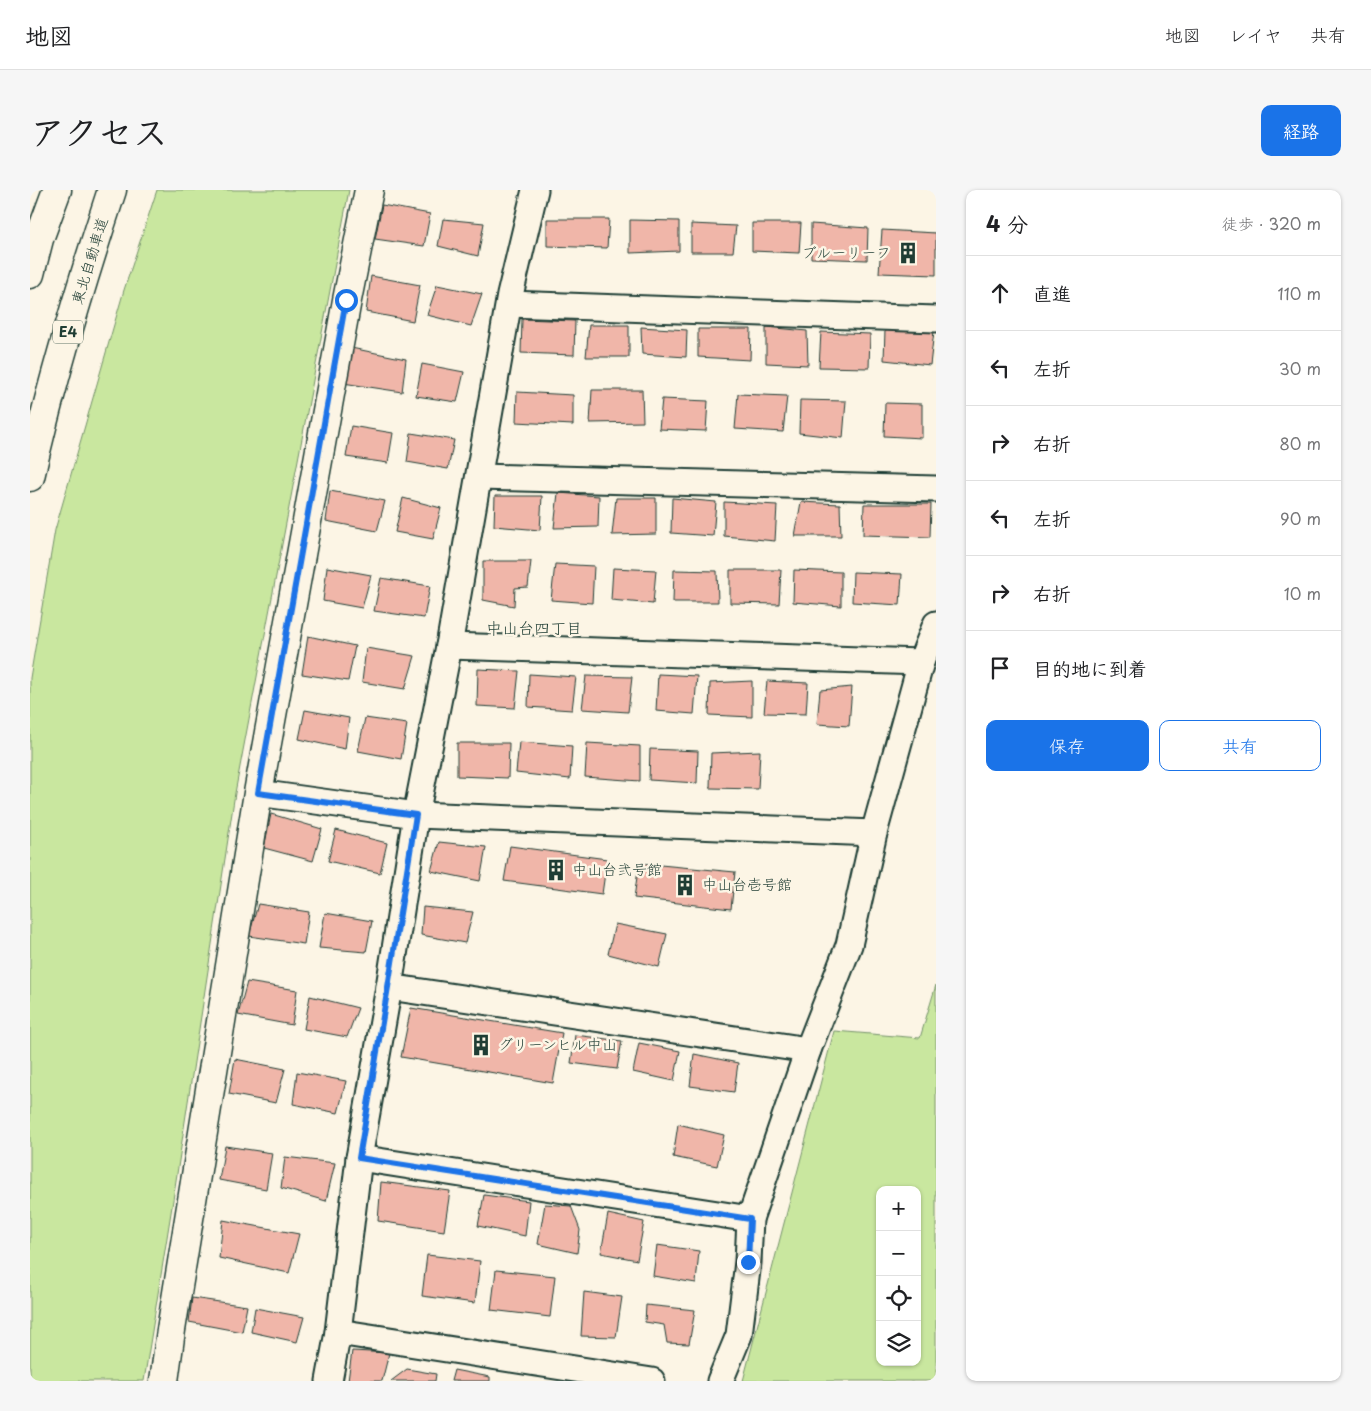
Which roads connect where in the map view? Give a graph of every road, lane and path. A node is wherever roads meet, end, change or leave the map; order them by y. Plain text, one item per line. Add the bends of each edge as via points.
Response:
1 (57, 190) edge
2 (112, 190) edge
3 (369, 190) edge
4 (535, 190) edge
5 (30, 274) edge
6 (509, 304) junction
7 (936, 318) edge
8 (30, 476) edge
9 (479, 477) junction
10 (936, 489) edge
11 (936, 624) edge
12 (449, 646) junction
13 (921, 662) junction
14 (258, 793) junction
15 (416, 815) junction
16 (874, 834) junction
17 (388, 987) junction
18 (808, 1050) junction
19 (359, 1158) junction
20 (750, 1219) junction
21 (338, 1332) junction
22 (164, 1381) edge
23 (329, 1381) edge
24 (652, 1381) edge
25 (720, 1381) edge

1 - 5 main road
2 - 8 main road, 東北自動車道 / E4 via 86,267
3 - 14 main road via 346,300
4 - 6 street
6 - 7 street
6 - 9 street
9 - 10 street
9 - 12 street
11 - 13 street
12 - 13 street
12 - 15 street
13 - 16 street
14 - 15 street
14 - 22 main road
15 - 16 street
15 - 17 street
16 - 18 street via 849,945
17 - 18 street
17 - 19 street
18 - 20 street
19 - 20 street
19 - 21 street
20 - 25 street via 739,1335
21 - 23 street
21 - 24 street

